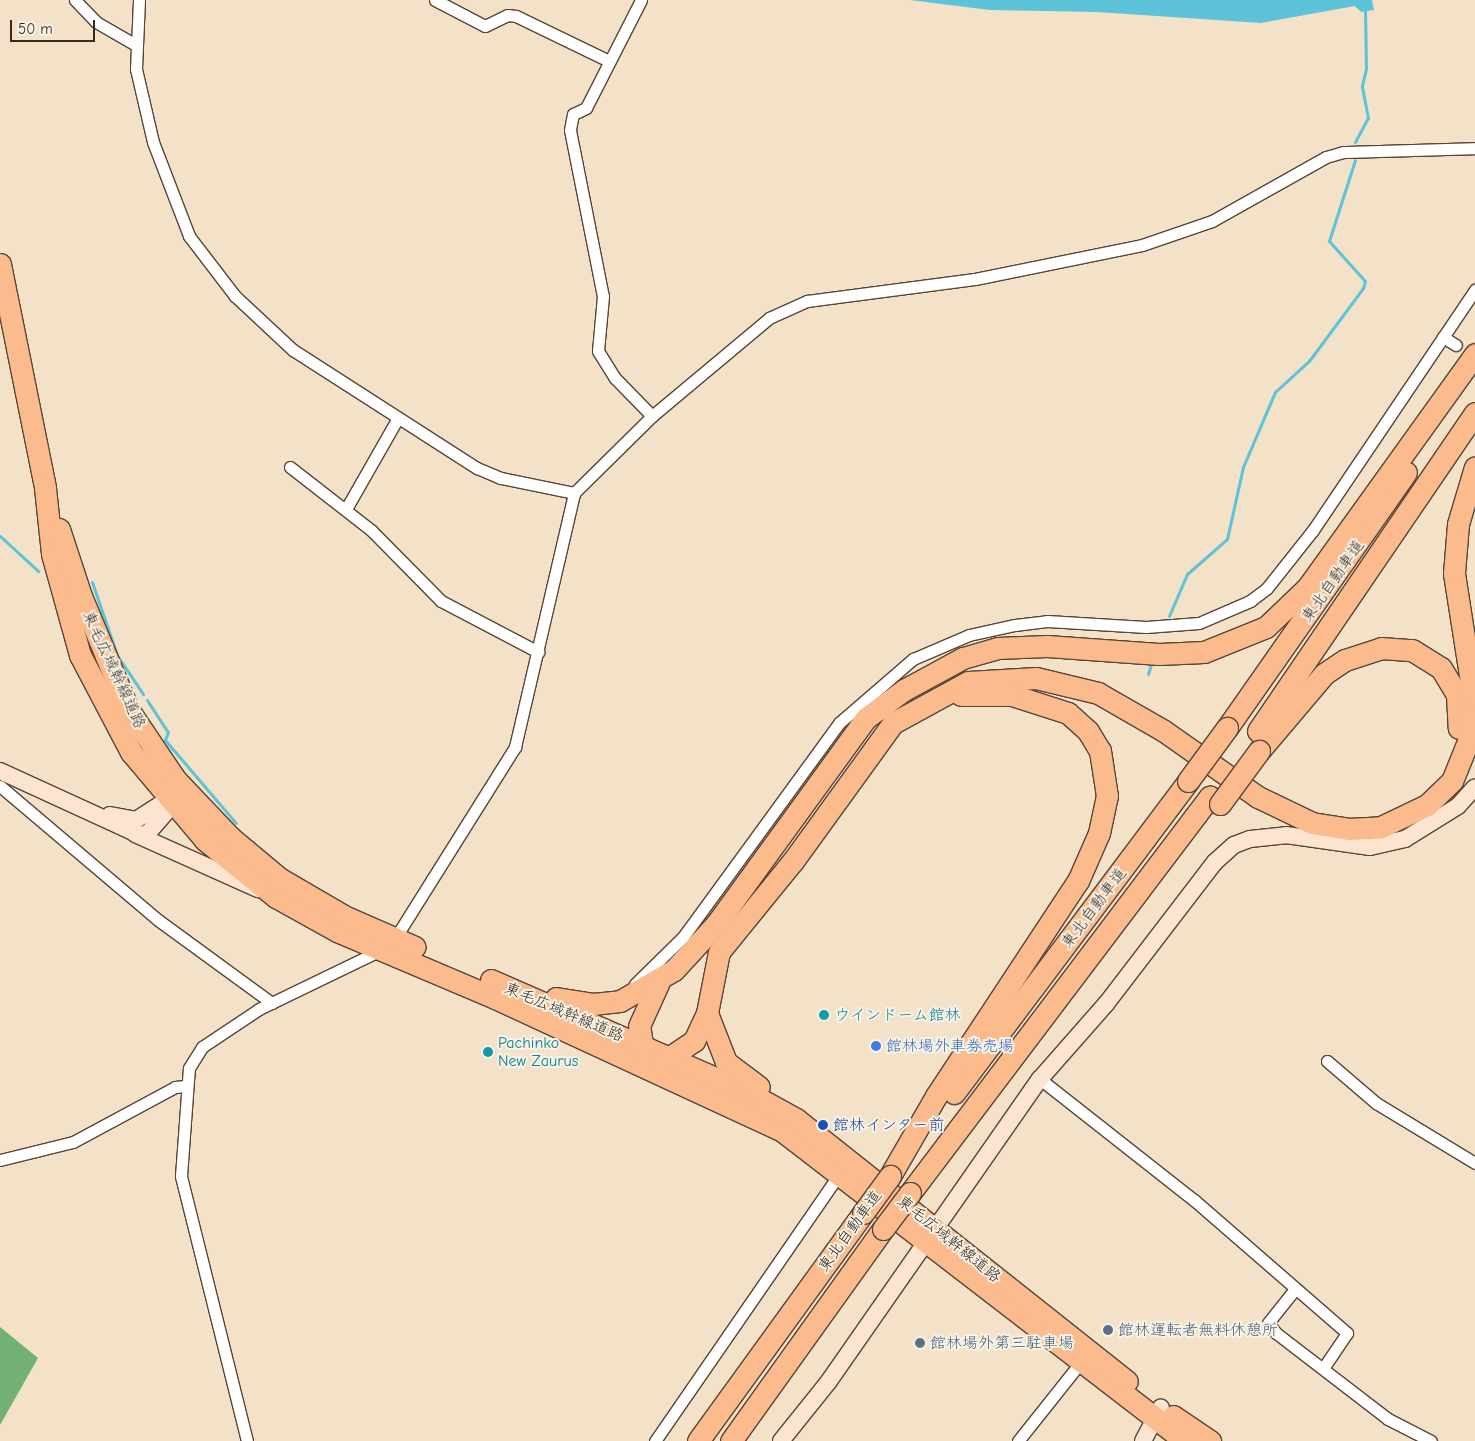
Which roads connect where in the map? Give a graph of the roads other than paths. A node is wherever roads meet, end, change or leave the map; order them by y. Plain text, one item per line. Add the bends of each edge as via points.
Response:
1 (75, 0) edge
2 (139, 0) edge
3 (435, 0) edge
4 (641, 0) edge
5 (136, 45) junction
6 (607, 60) junction
7 (1475, 148) edge
8 (0, 264) edge
9 (1475, 290) edge
10 (1443, 337) junction
11 (1456, 345) dead end
12 (1475, 354) edge
13 (1475, 364) edge
14 (1475, 413) edge
15 (652, 416) junction
16 (398, 418) junction
17 (1475, 467) edge
18 (290, 468) dead end
19 (574, 493) junction
20 (346, 508) junction
21 (538, 652) junction
22 (947, 669) junction
23 (943, 696) junction
24 (1254, 748) junction
25 (0, 771) edge
26 (0, 786) edge
27 (1475, 787) edge
28 (61, 798) junction
29 (174, 798) junction
30 (134, 834) junction
31 (276, 897) junction
32 (389, 944) junction
33 (659, 981) junction
34 (502, 985) junction
35 (622, 991) dead end
36 (272, 1002) junction
37 (708, 1013) junction
38 (640, 1044) junction
39 (672, 1059) junction
40 (1327, 1061) dead end
41 (648, 1068) junction
42 (1040, 1079) junction
43 (185, 1086) junction
44 (827, 1141) junction
45 (0, 1160) edge
46 (1475, 1163) edge
47 (839, 1174) junction
48 (890, 1176) junction
49 (929, 1233) junction
50 (1295, 1289) junction
51 (1080, 1363) junction
52 (1324, 1368) junction
53 (1156, 1413) junction
54 (246, 1441) edge
55 (655, 1441) edge
56 (698, 1441) edge
57 (731, 1441) edge
58 (780, 1441) edge
59 (1018, 1441) edge
60 (1143, 1441) edge
61 (1185, 1441) edge
62 (1210, 1441) edge
63 (1431, 1441) edge

1 - 5 street via 96,22
2 - 5 street
3 - 6 street via 486,26 516,16
4 - 6 street
5 - 16 street via 148,124 173,201 199,252 235,296 279,340
6 - 15 street via 586,108 573,114 571,141 600,275 598,351 615,378
7 - 15 street via 1343,152 1326,157 1212,220 1142,245 976,279 797,304 752,330
8 - 29 highway, 東毛広域幹線道路 via 44,488 81,596 128,709
9 - 10 street
10 - 11 street
10 - 35 street via 1313,530 1267,588 1250,601 1199,623 1146,627 1047,621 1015,625 969,635 913,660 839,723 683,937
12 - 22 highway via 1307,588 1251,636 1204,652 1181,654 1012,646 963,658
13 - 48 highway, 東北自動車道, bridge via 1344,565 1227,728
14 - 24 highway, 東北自動車道
15 - 19 street
16 - 19 street via 487,474
16 - 20 street
17 - 23 highway via 1458,524 1454,573 1473,694 1471,734 1463,760 1446,787 1397,822 1348,829 1296,816 1244,788 1143,717 1078,686 1036,678 1000,678 968,682
18 - 20 street
19 - 21 street
20 - 21 street via 441,601
21 - 32 street via 511,755
22 - 24 highway via 1042,667 1104,683 1148,706 1267,789 1310,808 1347,817 1382,815 1431,786 1456,743 1460,725 1457,695 1441,668 1412,650 1381,648 1362,652 1307,690
22 - 33 highway via 904,690 866,718 717,923 688,957
23 - 37 highway via 893,723 793,861 728,939 714,966
23 - 48 highway via 1012,695 1068,713 1088,731 1100,751 1107,796 1099,833 1078,881 936,1096
24 - 57 highway, 東北自動車道, bridge via 1083,964 910,1193
25 - 28 street
26 - 36 street via 158,920
27 - 42 street via 1458,806 1405,839 1370,847 1286,835 1234,845 1214,862 1106,1004
28 - 29 street via 127,820 140,818
28 - 30 street
29 - 30 street via 148,833
29 - 31 highway, 東毛広域幹線道路 via 230,863
29 - 32 highway, 東毛広域幹線道路 via 293,888
30 - 31 street
31 - 32 highway, 東毛広域幹線道路 via 337,931
32 - 34 highway, 東毛広域幹線道路
32 - 36 street
32 - 41 highway, 東毛広域幹線道路
33 - 34 highway via 620,1001 593,1004
33 - 38 highway via 642,1013
34 - 38 highway, 東毛広域幹線道路
36 - 43 street via 202,1047 189,1068
37 - 39 highway via 694,1041
37 - 44 highway via 726,1062 749,1081 812,1118
38 - 39 highway, 東毛広域幹線道路
38 - 41 highway
39 - 41 highway
39 - 44 highway, 東毛広域幹線道路 via 777,1108
40 - 46 street via 1376,1103
41 - 47 highway, 東毛広域幹線道路 via 780,1130
42 - 49 street
42 - 50 street via 1194,1200
43 - 45 street via 175,1087 72,1142
43 - 54 street via 181,1176
44 - 49 highway, 東毛広域幹線道路
47 - 49 highway, 東毛広域幹線道路
47 - 55 street
48 - 56 highway, 東北自動車道, bridge
49 - 51 highway, 東毛広域幹線道路
49 - 53 highway, 東毛広域幹線道路
49 - 58 street via 829,1381
50 - 52 street via 1347,1333
50 - 52 street via 1268,1323
51 - 53 highway, 東毛広域幹線道路
51 - 59 street
52 - 63 street via 1388,1419
53 - 60 street
53 - 61 highway, 東毛広域幹線道路
53 - 62 highway, 東毛広域幹線道路

